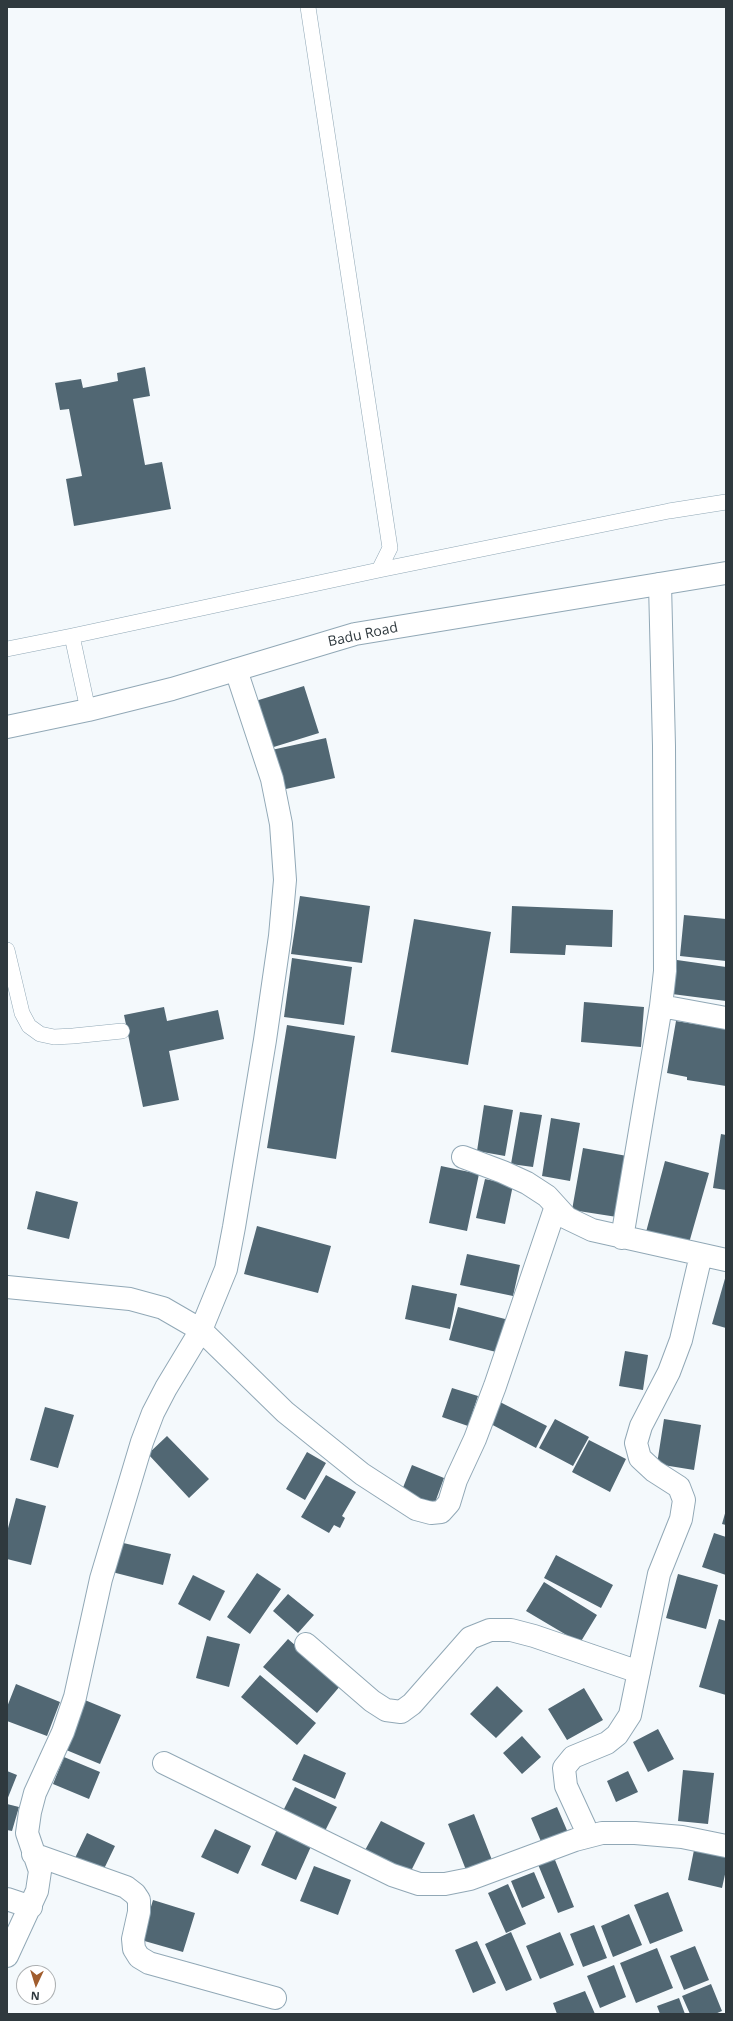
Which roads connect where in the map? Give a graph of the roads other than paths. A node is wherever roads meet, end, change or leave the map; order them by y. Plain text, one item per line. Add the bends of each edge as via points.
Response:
1 (308, 7) edge
2 (726, 502) edge
3 (378, 570) junction
4 (726, 573) edge
5 (660, 584) junction
6 (72, 636) junction
7 (7, 649) edge
8 (236, 670) junction
9 (88, 710) junction
10 (7, 727) edge
11 (7, 950) edge
12 (661, 1006) junction
13 (726, 1018) edge
14 (122, 1031) dead end
15 (463, 1158) dead end
16 (556, 1206) junction
17 (622, 1238) junction
18 (701, 1254) junction
19 (726, 1260) edge
20 (7, 1287) edge
21 (201, 1330) junction
22 (306, 1644) dead end
23 (640, 1672) junction
24 (164, 1763) dead end
25 (589, 1836) junction
26 (726, 1846) edge
27 (33, 1854) junction
28 (7, 1899) edge
29 (31, 1908) junction
30 (7, 1956) edge
31 (275, 1998) dead end

1 - 3 lane via 390,548
2 - 3 lane via 669,511
3 - 6 lane
4 - 5 street, Badu Road
5 - 8 street, Badu Road via 355,634
5 - 12 street via 666,924 666,971
6 - 7 lane
6 - 9 lane
8 - 9 street, Badu Road
8 - 21 street via 272,779 281,824 285,880 265,1040 233,1234 226,1269
9 - 10 street, Badu Road
11 - 14 lane via 22,1013 29,1026 40,1034 54,1037
12 - 13 street
12 - 17 street
15 - 16 street via 527,1183 547,1196
16 - 17 street via 567,1218 592,1230
16 - 21 street via 495,1386 449,1503 442,1512 431,1513 416,1509 362,1474 285,1412
17 - 18 street
18 - 19 street
18 - 23 street via 681,1340 669,1372 641,1426 636,1443 640,1458 654,1471 679,1487 684,1500 681,1518 659,1574
20 - 21 street via 130,1299 163,1308
21 - 27 street via 166,1388 142,1442 101,1579 75,1697 63,1732 35,1793 27,1833
22 - 23 street via 372,1702 386,1710 401,1712 412,1704 470,1638 490,1630 511,1630 534,1636
23 - 25 street via 630,1715 617,1735 607,1743 573,1757 564,1768 566,1786
24 - 25 street via 392,1875 419,1884 445,1884 470,1879
25 - 26 street via 602,1833 635,1833 682,1837
27 - 29 street via 40,1871
27 - 31 street via 126,1887 135,1894 139,1900 139,1912 134,1949 139,1957
28 - 29 street
29 - 30 street

